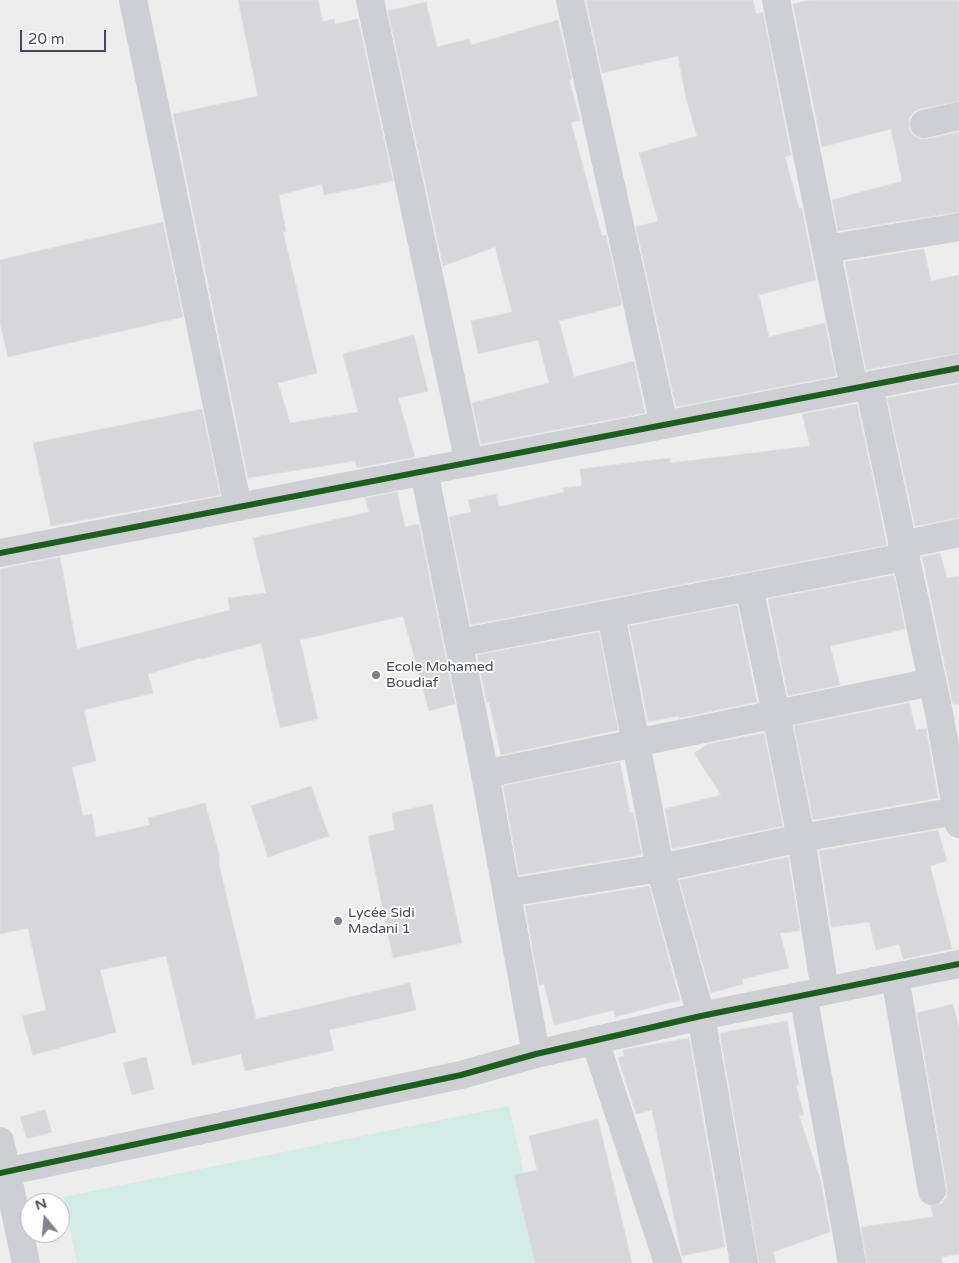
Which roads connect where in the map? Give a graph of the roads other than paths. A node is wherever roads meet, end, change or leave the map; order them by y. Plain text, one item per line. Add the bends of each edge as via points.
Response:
1 (133, 0) edge
2 (370, 0) edge
3 (570, 0) edge
4 (776, 0) edge
5 (959, 116) edge
6 (924, 124) dead end
7 (959, 227) edge
8 (826, 249) junction
9 (959, 368) edge
10 (862, 387) junction
11 (664, 425) junction
12 (469, 463) junction
13 (424, 471) junction
14 (238, 507) junction
15 (959, 533) edge
16 (903, 551) junction
17 (0, 553) edge
18 (748, 587) junction
19 (611, 614) junction
20 (459, 644) junction
21 (932, 682) junction
22 (949, 711) edge
23 (776, 714) junction
24 (636, 743) junction
25 (485, 774) junction
26 (958, 817) edge
27 (801, 838) junction
28 (660, 868) junction
29 (507, 893) junction
30 (959, 964) edge
31 (895, 977) junction
32 (814, 993) junction
33 (701, 1016) junction
34 (594, 1041) junction
35 (536, 1054) junction
36 (0, 1141) edge
37 (3, 1172) edge
38 (932, 1191) dead end
39 (26, 1263) edge
40 (668, 1263) edge
41 (744, 1263) edge
42 (852, 1263) edge

1 - 14 street
2 - 12 street
3 - 11 street
4 - 8 street
5 - 6 street
7 - 8 street
8 - 10 street
9 - 10 street
10 - 11 street
10 - 16 street
11 - 12 street
12 - 13 street
13 - 14 street
13 - 20 street
14 - 17 street
15 - 16 street
16 - 18 street
16 - 21 street
18 - 19 street
18 - 23 street
19 - 20 street
19 - 24 street
20 - 25 street
21 - 22 street
21 - 23 street
22 - 26 street
23 - 24 street
23 - 27 street
24 - 25 street
24 - 28 street
25 - 29 street
26 - 27 street
27 - 28 street
27 - 32 street
28 - 29 street
28 - 33 street
29 - 35 street
30 - 31 street
31 - 32 street
31 - 38 street
32 - 33 street
32 - 42 street
33 - 34 street
33 - 41 street
34 - 35 street
34 - 40 street
35 - 37 street via 461,1075
36 - 37 street
37 - 39 street

